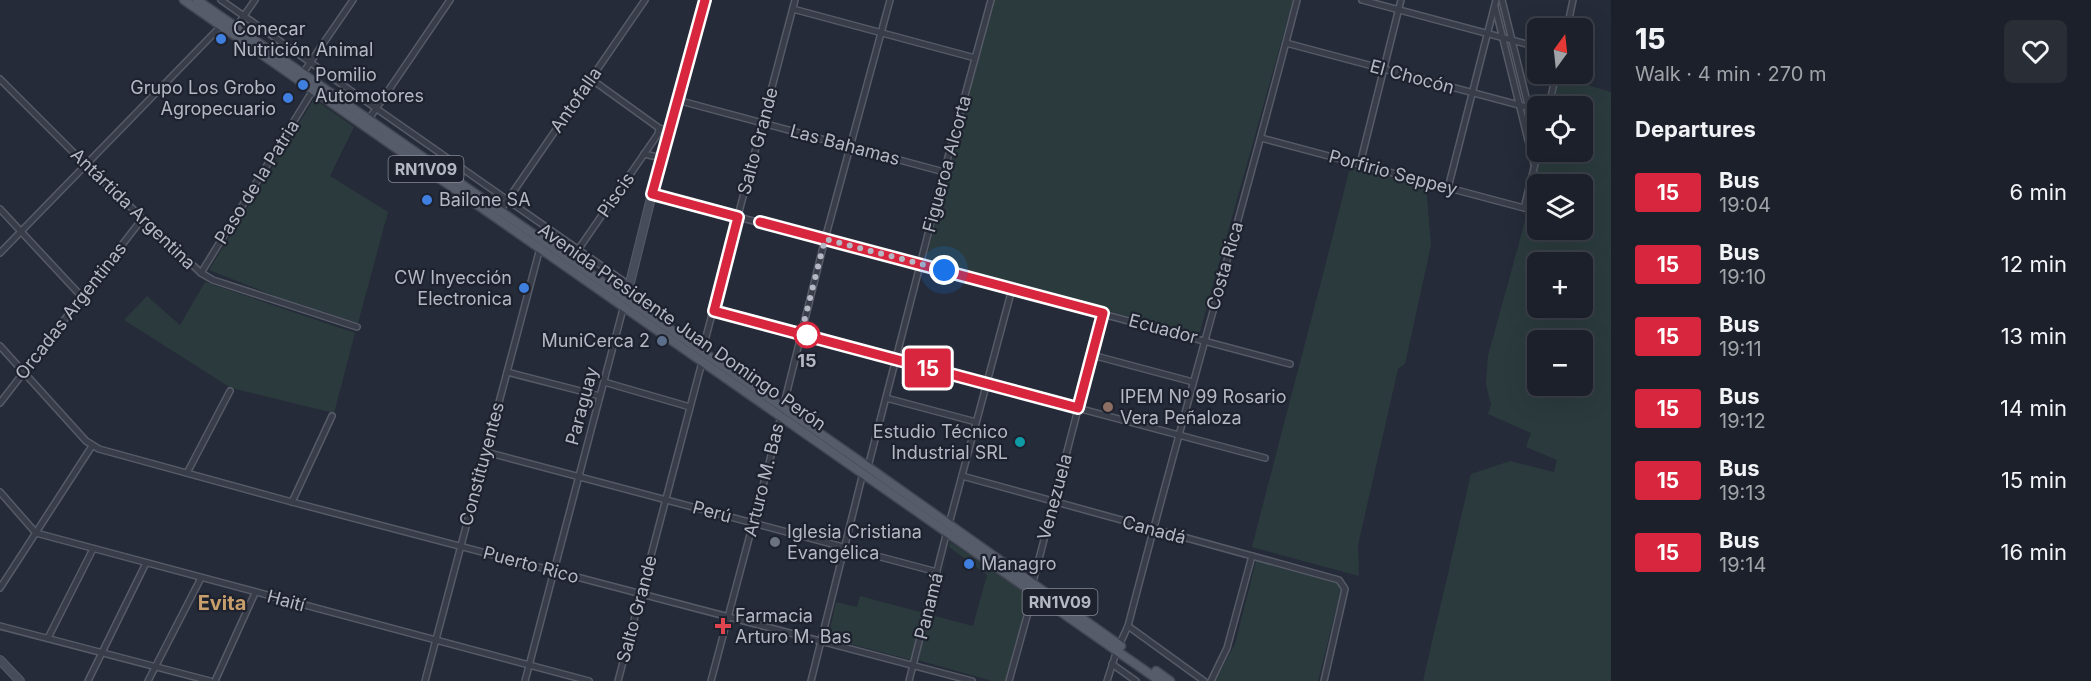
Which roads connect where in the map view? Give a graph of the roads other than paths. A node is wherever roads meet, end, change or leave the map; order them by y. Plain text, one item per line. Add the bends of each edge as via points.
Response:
1 (184, 0) edge
2 (197, 0) edge
3 (221, 0) edge
4 (255, 0) edge
5 (353, 0) edge
6 (450, 0) edge
7 (645, 0) edge
8 (705, 0) edge
9 (795, 0) edge
10 (890, 0) edge
11 (991, 0) edge
12 (1297, 0) edge
13 (1362, 0) edge
14 (1401, 0) edge
15 (1502, 0) edge
16 (1573, 0) edge
17 (1495, 2) edge
18 (793, 9) junction
19 (1398, 10) junction
20 (244, 16) junction
21 (1569, 18) edge
22 (224, 23) junction
23 (236, 27) junction
24 (881, 32) junction
25 (1487, 34) junction
26 (1503, 38) junction
27 (1513, 41) junction
28 (1286, 43) junction
29 (1527, 45) edge
30 (975, 57) junction
31 (310, 63) junction
32 (1383, 69) junction
33 (303, 73) junction
34 (0, 79) edge
35 (591, 79) junction
36 (314, 90) junction
37 (1471, 93) junction
38 (677, 100) junction
39 (1527, 100) edge
40 (1518, 106) junction
41 (1527, 108) edge
42 (377, 109) junction
43 (369, 119) junction
44 (762, 123) junction
45 (659, 128) junction
46 (669, 131) junction
47 (1261, 138) junction
48 (851, 147) junction
49 (644, 154) junction
50 (662, 158) junction
51 (1536, 162) edge
52 (1360, 164) junction
53 (86, 165) junction
54 (1535, 166) junction
55 (944, 172) junction
56 (1448, 188) junction
57 (652, 194) junction
58 (507, 200) junction
59 (0, 209) edge
60 (500, 211) junction
61 (738, 217) junction
62 (142, 219) junction
63 (21, 232) junction
64 (825, 239) junction
65 (540, 248) junction
66 (578, 249) junction
67 (0, 253) edge
68 (571, 260) junction
69 (921, 264) junction
70 (201, 273) junction
71 (629, 285) junction
72 (1012, 289) junction
73 (82, 297) junction
74 (625, 302) junction
75 (714, 311) junction
76 (1103, 313) junction
77 (357, 327) dead end
78 (801, 334) junction
79 (1203, 340) junction
80 (0, 346) edge
81 (1092, 355) junction
82 (702, 357) junction
83 (896, 360) junction
84 (1290, 364) dead end
85 (507, 372) junction
86 (24, 373) junction
87 (604, 382) junction
88 (1193, 382) junction
89 (987, 384) junction
90 (230, 391) dead end
91 (600, 396) junction
92 (886, 398) junction
93 (0, 403) edge
94 (690, 407) junction
95 (1078, 408) junction
96 (781, 412) junction
97 (332, 416) dead end
98 (976, 422) junction
99 (1178, 435) junction
100 (92, 446) junction
101 (486, 452) junction
102 (1265, 458) dead end
103 (866, 470) junction
104 (187, 473) junction
105 (962, 476) junction
106 (579, 477) junction
107 (0, 492) edge
108 (666, 500) junction
109 (292, 502) junction
110 (1053, 502) junction
111 (753, 523) junction
112 (948, 528) junction
113 (1153, 530) junction
114 (36, 533) junction
115 (461, 546) junction
116 (845, 548) junction
117 (93, 549) junction
118 (1252, 556) junction
119 (146, 563) junction
120 (554, 571) junction
121 (938, 572) junction
122 (201, 578) junction
123 (1033, 587) junction
124 (0, 588) edge
125 (255, 593) junction
126 (641, 594) junction
127 (728, 616) junction
128 (0, 626) edge
129 (1128, 626) junction
130 (48, 638) junction
131 (436, 640) junction
132 (821, 642) junction
133 (1118, 647) junction
134 (101, 653) junction
135 (0, 660) edge
136 (1112, 664) junction
137 (529, 665) junction
138 (913, 666) junction
139 (155, 667) junction
140 (20, 681) edge
141 (88, 681) edge
142 (148, 681) edge
143 (210, 681) edge
144 (215, 681) edge
145 (425, 681) edge
146 (525, 681) edge
147 (589, 681) edge
148 (618, 681) edge
149 (711, 681) edge
150 (811, 681) edge
151 (909, 681) edge
152 (972, 681) edge
153 (1009, 681) edge
154 (1107, 681) edge
155 (1136, 681) edge
156 (1160, 681) edge
157 (1170, 681) edge
158 (1204, 681) edge
159 (1210, 681) edge
160 (1324, 681) edge

1 - 22 main road, Avenida Presidente Juan Domingo Perón / RN1V09
2 - 22 main road, Avenida Presidente Juan Domingo Perón / RN1V09
3 - 20 street, Avenida Presidente Juan Domingo Perón
4 - 20 street
5 - 31 street
6 - 42 street
7 - 35 street, Antofalla
8 - 38 main road, Paraguay
9 - 18 street, Salto Grande
10 - 24 street, Arturo M. Bas
11 - 30 street, Figueroa Alcorta
12 - 28 street, Costa Rica
13 - 19 street
14 - 19 street
15 - 27 street
16 - 21 street
17 - 25 street
17 - 26 street
18 - 24 street
18 - 44 street, Salto Grande
19 - 25 street
19 - 32 street
20 - 23 street
20 - 31 street, Avenida Presidente Juan Domingo Perón
22 - 23 main road, Avenida Presidente Juan Domingo Perón / RN1V09
22 - 36 main road, Avenida Presidente Juan Domingo Perón / RN1V09
22 - 53 street
23 - 33 main road, Avenida Presidente Juan Domingo Perón / RN1V09
24 - 30 street
24 - 48 street, Arturo M. Bas
25 - 26 street
25 - 37 street
26 - 27 street
26 - 40 street
27 - 29 street
27 - 39 street
28 - 32 street, El Chocón
28 - 47 street, Costa Rica
30 - 55 street, Figueroa Alcorta
31 - 33 street
31 - 42 street, Avenida Presidente Juan Domingo Perón
32 - 37 street, El Chocón
32 - 52 street
33 - 43 main road, Avenida Presidente Juan Domingo Perón / RN1V09
34 - 53 street, Antártida Argentina
35 - 45 street
35 - 58 street, Antofalla
36 - 65 main road, Avenida Presidente Juan Domingo Perón / RN1V09
36 - 70 street, Paso de la Patria
37 - 40 street, El Chocón
37 - 56 street
38 - 44 street, Las Bahamas
38 - 46 main road, Paraguay
40 - 41 street, El Chocón
40 - 54 street
42 - 43 street
42 - 58 street, Avenida Presidente Juan Domingo Perón
43 - 60 main road, Avenida Presidente Juan Domingo Perón / RN1V09
44 - 48 street, Las Bahamas
44 - 61 street, Salto Grande
45 - 46 street
45 - 49 street, Piscis
46 - 50 main road, Paraguay
47 - 52 street, Porfirio Seppey
47 - 79 street, Costa Rica
48 - 55 street, Las Bahamas
48 - 64 street, Arturo M. Bas
49 - 50 street
49 - 66 street, Piscis
50 - 57 main road, Paraguay
51 - 54 street
52 - 56 street, Porfirio Seppey
53 - 62 street, Antártida Argentina
53 - 63 street
54 - 56 street, Porfirio Seppey via 1524,208
55 - 69 street, Figueroa Alcorta
57 - 61 street, Ecuador
57 - 71 main road, Paraguay
58 - 60 street, Antofalla
58 - 66 street, Avenida Presidente Juan Domingo Perón
59 - 63 street
60 - 68 main road, Avenida Presidente Juan Domingo Perón / RN1V09
61 - 64 street, Ecuador
61 - 75 street, Salto Grande
62 - 70 street, Antártida Argentina
62 - 73 street, Orcadas Argentinas
63 - 67 street
63 - 73 street
64 - 69 street, Ecuador
64 - 78 street, Arturo M. Bas
65 - 74 main road, Avenida Presidente Juan Domingo Perón / RN1V09
65 - 85 street, Constituyentes
66 - 68 street, Piscis
66 - 71 street, Avenida Presidente Juan Domingo Perón
68 - 74 main road, Avenida Presidente Juan Domingo Perón / RN1V09
69 - 72 street, Ecuador
69 - 83 street, Figueroa Alcorta
70 - 77 street, Antártida Argentina
71 - 74 main road, Paraguay
72 - 76 street, Ecuador
72 - 89 street, Panamá
73 - 86 street, Orcadas Argentinas
74 - 82 main road, Avenida Presidente Juan Domingo Perón / RN1V09
74 - 87 street, Paraguay
75 - 78 street
75 - 82 street, Salto Grande
76 - 79 street, Ecuador
76 - 81 street, Venezuela
78 - 83 street
78 - 96 street, Arturo M. Bas
79 - 84 street, Ecuador
79 - 88 street, Costa Rica
80 - 86 street
81 - 88 street
81 - 95 street, Venezuela
82 - 94 street, Salto Grande
82 - 96 main road, Avenida Presidente Juan Domingo Perón / RN1V09
83 - 89 street
83 - 92 street, Figueroa Alcorta
85 - 91 street
85 - 101 street, Constituyentes
86 - 93 street, Orcadas Argentinas
86 - 100 street
87 - 91 street, Paraguay
87 - 94 street
88 - 99 street, Costa Rica
89 - 95 street
89 - 98 street, Panamá
90 - 104 street
91 - 106 street, Paraguay
92 - 98 street
92 - 103 street, Figueroa Alcorta
94 - 108 street, Salto Grande
95 - 99 street
95 - 110 street, Venezuela
96 - 103 main road, Avenida Presidente Juan Domingo Perón / RN1V09
96 - 111 street, Arturo M. Bas
97 - 109 street
98 - 105 street, Panamá
99 - 102 street
99 - 113 street, Costa Rica
100 - 104 street, Puerto Rico
100 - 114 street
101 - 106 street, Perú
101 - 115 street, Constituyentes
103 - 112 main road, Avenida Presidente Juan Domingo Perón / RN1V09
103 - 116 street, Figueroa Alcorta
104 - 109 street, Puerto Rico
105 - 110 street, Canadá
105 - 112 street, Panamá
106 - 108 street, Perú
106 - 120 street, Paraguay
107 - 114 street
108 - 111 street, Perú
108 - 126 street, Salto Grande
109 - 115 street, Puerto Rico
110 - 113 street, Canadá
110 - 123 street, Venezuela
111 - 116 street, Perú
111 - 127 street, Arturo M. Bas
112 - 121 street, Panamá
112 - 123 main road, Avenida Presidente Juan Domingo Perón / RN1V09
113 - 118 street, Canadá
113 - 129 street, Costa Rica
114 - 117 street, Haití
114 - 124 street
115 - 120 street, Puerto Rico
115 - 131 street, Constituyentes
116 - 121 street, Perú
116 - 132 street, Figueroa Alcorta
117 - 119 street, Haití
117 - 130 street
118 - 159 street via 1227,648
118 - 160 street, Canadá via 1339,580 1344,585
119 - 122 street, Haití
119 - 134 street
120 - 126 street, Puerto Rico
120 - 137 street, Paraguay
121 - 138 street, Panamá
122 - 125 street, Haití
122 - 139 street
123 - 133 main road, Avenida Presidente Juan Domingo Perón / RN1V09
123 - 153 street, Venezuela
125 - 131 street, Haití
125 - 144 street
126 - 127 street, Puerto Rico
126 - 148 street, Salto Grande
127 - 132 street, Puerto Rico
127 - 149 street, Arturo M. Bas
128 - 130 street
129 - 133 street, Costa Rica
129 - 158 street
130 - 134 street
131 - 137 street, Haití
131 - 145 street, Constituyentes
132 - 138 street, Puerto Rico
132 - 150 street, Figueroa Alcorta
133 - 136 street
133 - 156 main road, Avenida Presidente Juan Domingo Perón / RN1V09
133 - 157 main road, Avenida Presidente Juan Domingo Perón / RN1V09
134 - 139 street
134 - 141 street
135 - 140 main road
136 - 154 street
136 - 155 street
137 - 146 street, Paraguay
137 - 147 street, Haití
138 - 151 street, Panamá
138 - 152 street, Puerto Rico
139 - 142 street
139 - 143 street

